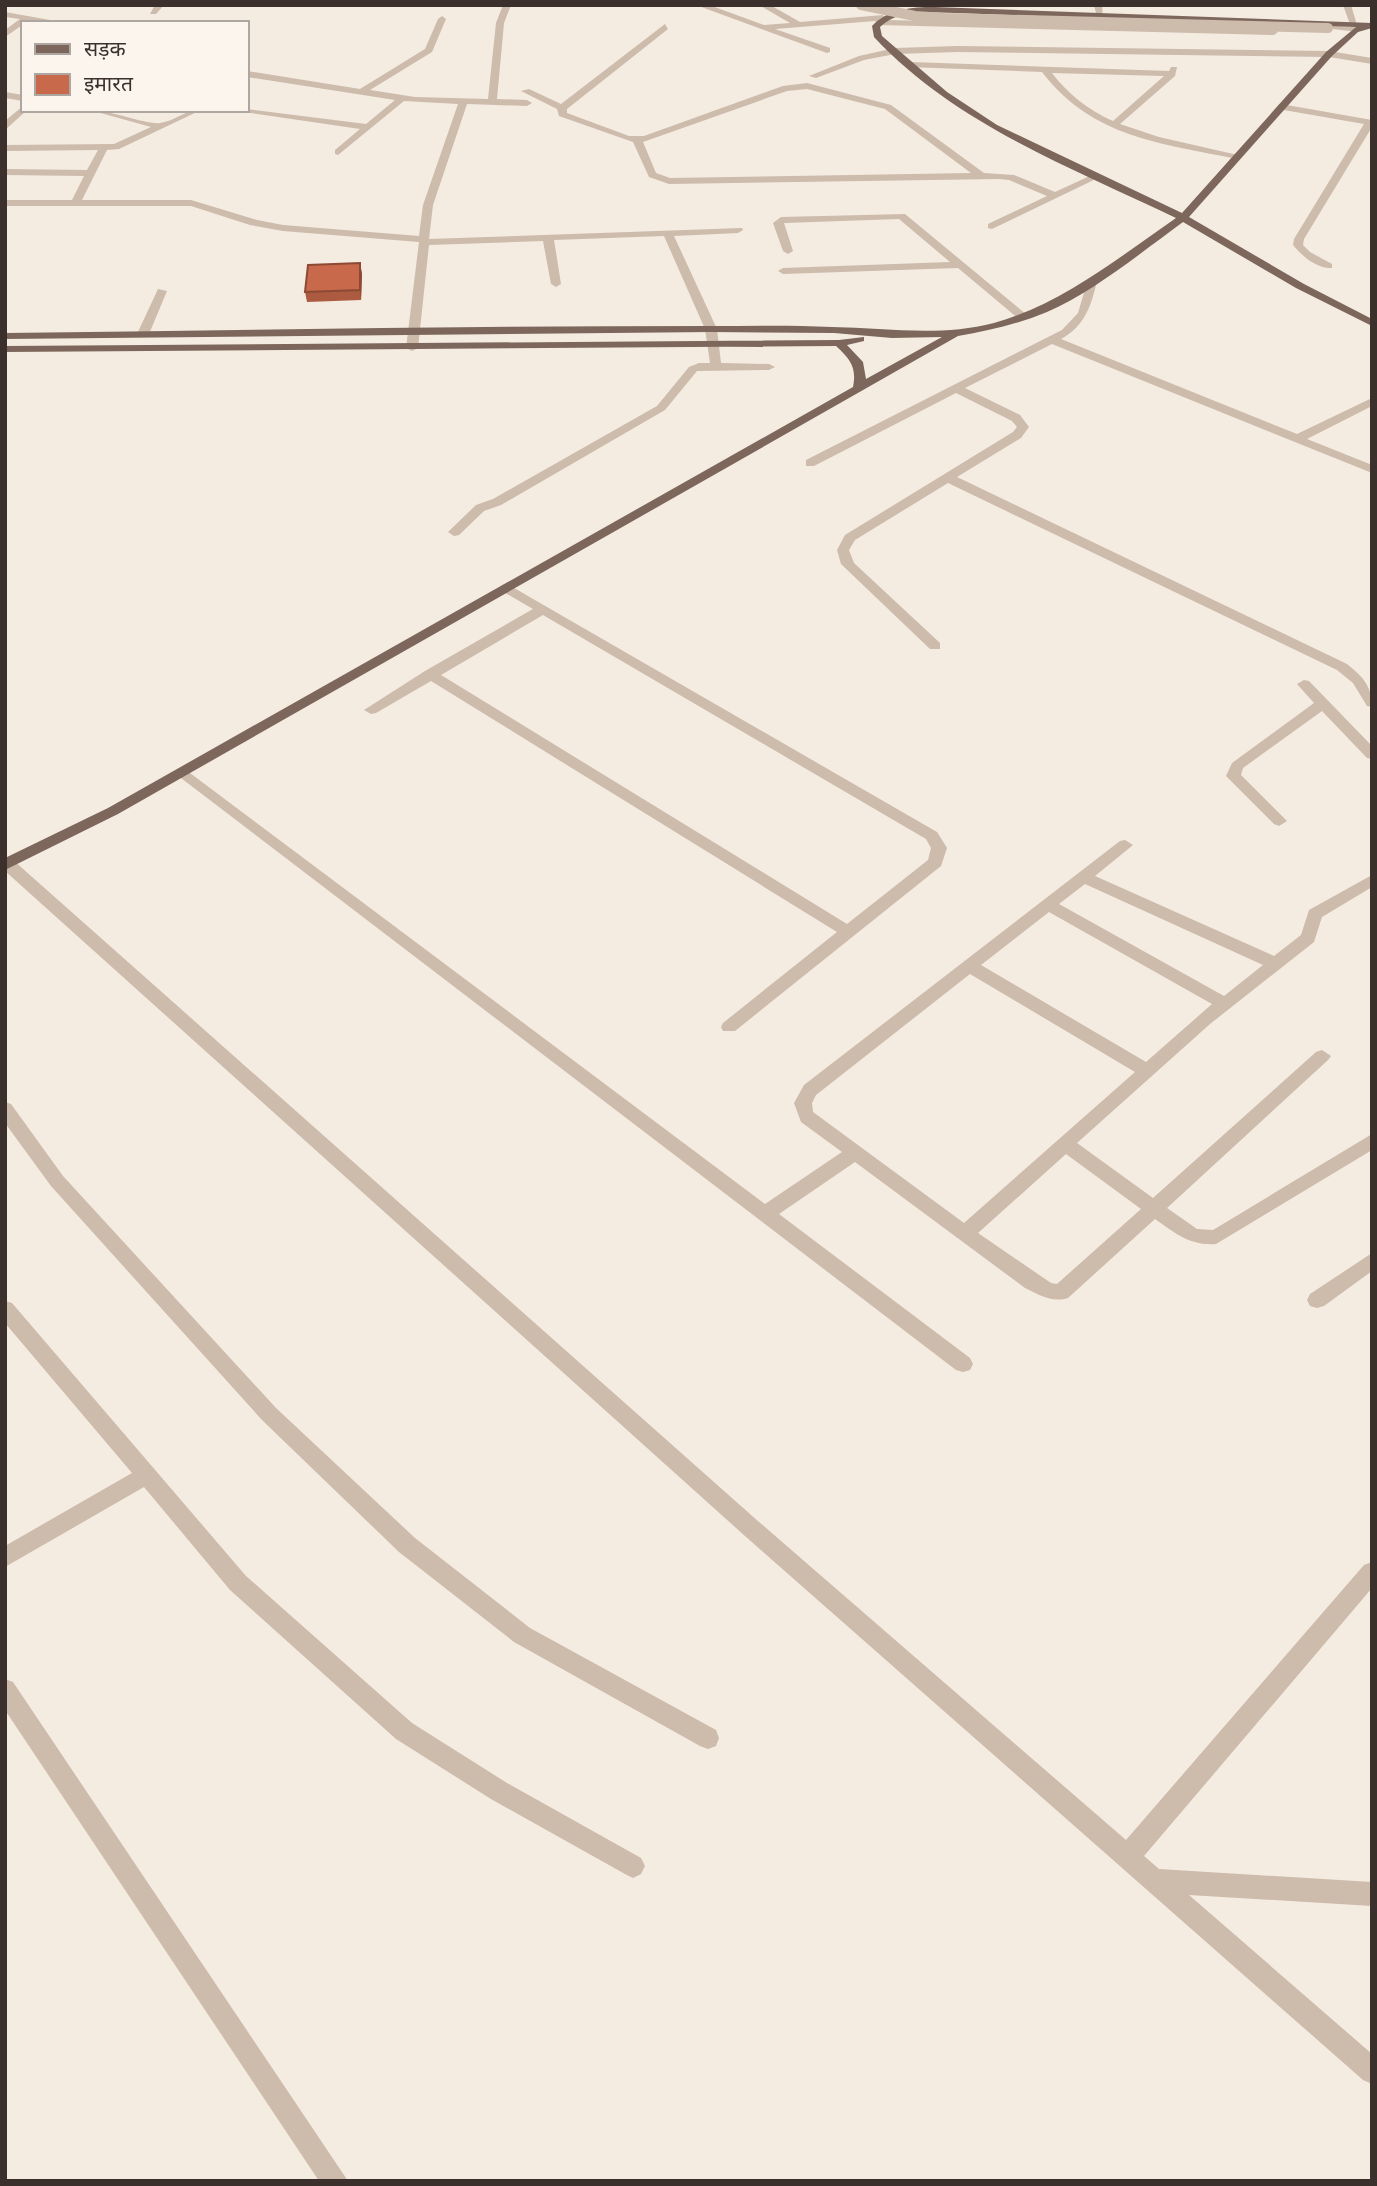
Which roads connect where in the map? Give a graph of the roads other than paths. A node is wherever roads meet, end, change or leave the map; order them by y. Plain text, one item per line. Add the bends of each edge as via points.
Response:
1 (507, 5) edge
2 (700, 5) edge
3 (763, 5) edge
4 (861, 5) edge
5 (885, 5) edge
6 (1347, 5) edge
7 (981, 8) edge
8 (1099, 10) edge
9 (908, 12) junction
10 (5, 14) edge
11 (27, 18) junction
12 (442, 19) dead end
13 (881, 20) junction
14 (23, 21) edge
15 (41, 21) edge
16 (845, 21) junction
17 (21, 22) edge
18 (800, 24) junction
19 (1369, 25) edge
20 (665, 27) dead end
21 (759, 27) junction
22 (1354, 27) junction
23 (1162, 29) junction
24 (1274, 32) dead end
25 (5, 34) edge
26 (812, 36) dead end
27 (827, 50) dead end
28 (895, 51) junction
29 (1168, 51) junction
30 (1329, 54) junction
31 (1372, 61) edge
32 (911, 65) junction
33 (1045, 70) junction
34 (248, 74) edge
35 (1172, 74) junction
36 (813, 76) dead end
37 (262, 77) junction
38 (248, 84) edge
39 (526, 91) dead end
40 (359, 93) junction
41 (402, 98) junction
42 (463, 103) junction
43 (527, 103) dead end
44 (492, 104) junction
45 (1281, 107) junction
46 (562, 108) junction
47 (21, 111) edge
48 (102, 112) edge
49 (193, 112) edge
50 (248, 112) edge
51 (1371, 122) edge
52 (1114, 125) junction
53 (5, 127) edge
54 (162, 127) junction
55 (368, 127) junction
56 (636, 140) junction
57 (5, 148) edge
58 (103, 149) junction
59 (338, 152) dead end
60 (1237, 156) junction
61 (5, 172) edge
62 (90, 173) junction
63 (981, 176) junction
64 (1097, 176) junction
65 (1054, 195) junction
66 (75, 202) junction
67 (5, 203) edge
68 (1183, 218) junction
69 (992, 226) dead end
70 (738, 230) dead end
71 (668, 233) junction
72 (548, 237) junction
73 (424, 241) junction
74 (788, 251) dead end
75 (960, 265) junction
76 (1328, 266) dead end
77 (783, 271) dead end
78 (1092, 281) junction
79 (556, 284) dead end
80 (162, 291) dead end
81 (1023, 317) junction
82 (1372, 323) edge
83 (711, 329) junction
84 (414, 331) junction
85 (956, 333) junction
86 (143, 334) junction
87 (5, 335) edge
88 (892, 335) junction
89 (1053, 340) junction
90 (839, 343) junction
91 (713, 344) junction
92 (412, 348) junction
93 (5, 349) edge
94 (716, 366) junction
95 (769, 367) dead end
96 (859, 388) junction
97 (957, 390) junction
98 (1372, 401) edge
99 (1297, 439) junction
100 (810, 463) dead end
101 (1372, 469) edge
102 (948, 478) junction
103 (454, 532) dead end
104 (507, 588) junction
105 (543, 609) junction
106 (934, 646) dead end
107 (430, 674) junction
108 (1304, 684) dead end
109 (1323, 703) junction
110 (1372, 703) edge
111 (372, 709) dead end
112 (1372, 755) edge
113 (182, 772) junction
114 (1279, 821) dead end
115 (1125, 845) dead end
116 (6, 865) edge
117 (1083, 877) junction
118 (1372, 880) edge
119 (1048, 905) junction
120 (848, 932) junction
121 (1277, 964) junction
122 (970, 965) junction
123 (1225, 1004) junction
124 (729, 1027) dead end
125 (1322, 1056) dead end
126 (1147, 1071) junction
127 (5, 1109) edge
128 (1372, 1141) edge
129 (1065, 1144) junction
130 (856, 1152) junction
131 (1151, 1209) junction
132 (766, 1213) junction
133 (966, 1232) junction
134 (1372, 1261) edge
135 (1317, 1300) dead end
136 (5, 1309) edge
137 (963, 1364) dead end
138 (147, 1475) junction
139 (5, 1556) edge
140 (1372, 1572) edge
141 (5, 1690) edge
142 (708, 1738) dead end
143 (1127, 1857) junction
144 (633, 1866) dead end
145 (1156, 1881) junction
146 (1372, 1894) edge
147 (1372, 2071) edge
148 (335, 2181) edge

1 - 44 street via 500,23
2 - 21 street
3 - 18 street
4 - 22 street, bridge via 945,19
5 - 9 street
6 - 22 street
7 - 8 main road
7 - 9 main road
8 - 22 main road
9 - 13 main road
10 - 11 street
11 - 14 street
11 - 15 street
12 - 40 street via 429,50
13 - 16 street
13 - 23 street
13 - 28 main road via 876,26 878,37
16 - 18 street
16 - 26 street
17 - 25 street
18 - 21 street
19 - 22 main road
20 - 46 street
21 - 27 street
22 - 30 main road
23 - 24 street
23 - 29 street
28 - 29 street
28 - 32 main road
28 - 36 street
29 - 30 street
29 - 35 street
30 - 31 street
30 - 45 main road
32 - 33 street
32 - 64 main road via 994,127
33 - 35 street
33 - 52 street via 1067,99
34 - 37 street
35 - 52 street
37 - 38 street
37 - 40 street
39 - 46 street
40 - 41 street
41 - 42 street
41 - 55 street
42 - 44 street
42 - 73 street via 428,205
43 - 44 street
45 - 51 street
45 - 60 main road
46 - 56 street via 567,118
47 - 53 street
48 - 54 street
49 - 54 street
50 - 55 street
51 - 76 street via 1299,239 1306,254
52 - 60 street
54 - 58 street
55 - 59 street
56 - 63 street via 652,175 669,181
56 - 63 street via 656,137 786,88 807,86 888,107
57 - 58 street
58 - 62 street
60 - 68 main road
61 - 62 street
62 - 66 street
63 - 65 street via 1011,177
64 - 65 street
64 - 68 main road
65 - 69 street
66 - 67 street
66 - 73 street via 191,203 273,227
68 - 78 main road
68 - 82 main road
70 - 71 street
71 - 72 street
71 - 83 street
72 - 73 street
72 - 79 street
73 - 84 street
74 - 75 street via 778,223 781,220 895,215 907,219
75 - 77 street
75 - 81 street
78 - 81 main road
78 - 89 street via 1083,314
80 - 86 street
81 - 85 main road
83 - 84 main road
83 - 88 main road
83 - 91 street
84 - 86 main road
84 - 92 street
85 - 88 main road
85 - 96 main road
86 - 87 main road
88 - 90 main road
89 - 97 street
89 - 99 street
90 - 91 main road
90 - 96 main road via 860,365
91 - 92 main road
91 - 94 street
92 - 93 main road
94 - 95 street
94 - 103 street via 692,368 661,408 480,508
96 - 104 main road
97 - 100 street
97 - 102 street via 1016,418 1023,426 1017,435
98 - 99 street
99 - 101 street
102 - 106 street via 850,538 843,550 848,564
102 - 110 street via 1342,667 1358,680
104 - 105 street
104 - 113 main road
105 - 107 street
105 - 120 street via 932,836 939,848 935,862
107 - 111 street
107 - 120 street
108 - 109 street
109 - 112 street
109 - 114 street via 1237,766 1233,776
113 - 116 main road
113 - 132 street
115 - 117 street
116 - 143 street
117 - 119 street
117 - 121 street
118 - 121 street via 1315,914 1308,938
119 - 122 street
119 - 123 street
120 - 124 street
121 - 123 street
122 - 126 street
122 - 130 street via 803,1100 807,1117
123 - 126 street
125 - 131 street
126 - 129 street
127 - 142 street via 57,1181 269,1414 407,1545 523,1635
128 - 131 street via 1216,1237 1191,1235
129 - 131 street
129 - 133 street
130 - 132 street
130 - 133 street
131 - 133 street via 1061,1292 1032,1283
132 - 137 street
134 - 135 street
136 - 138 street
138 - 139 street
138 - 144 street via 238,1583 404,1731
140 - 143 street
141 - 148 street
143 - 145 street
145 - 146 street
145 - 147 street

